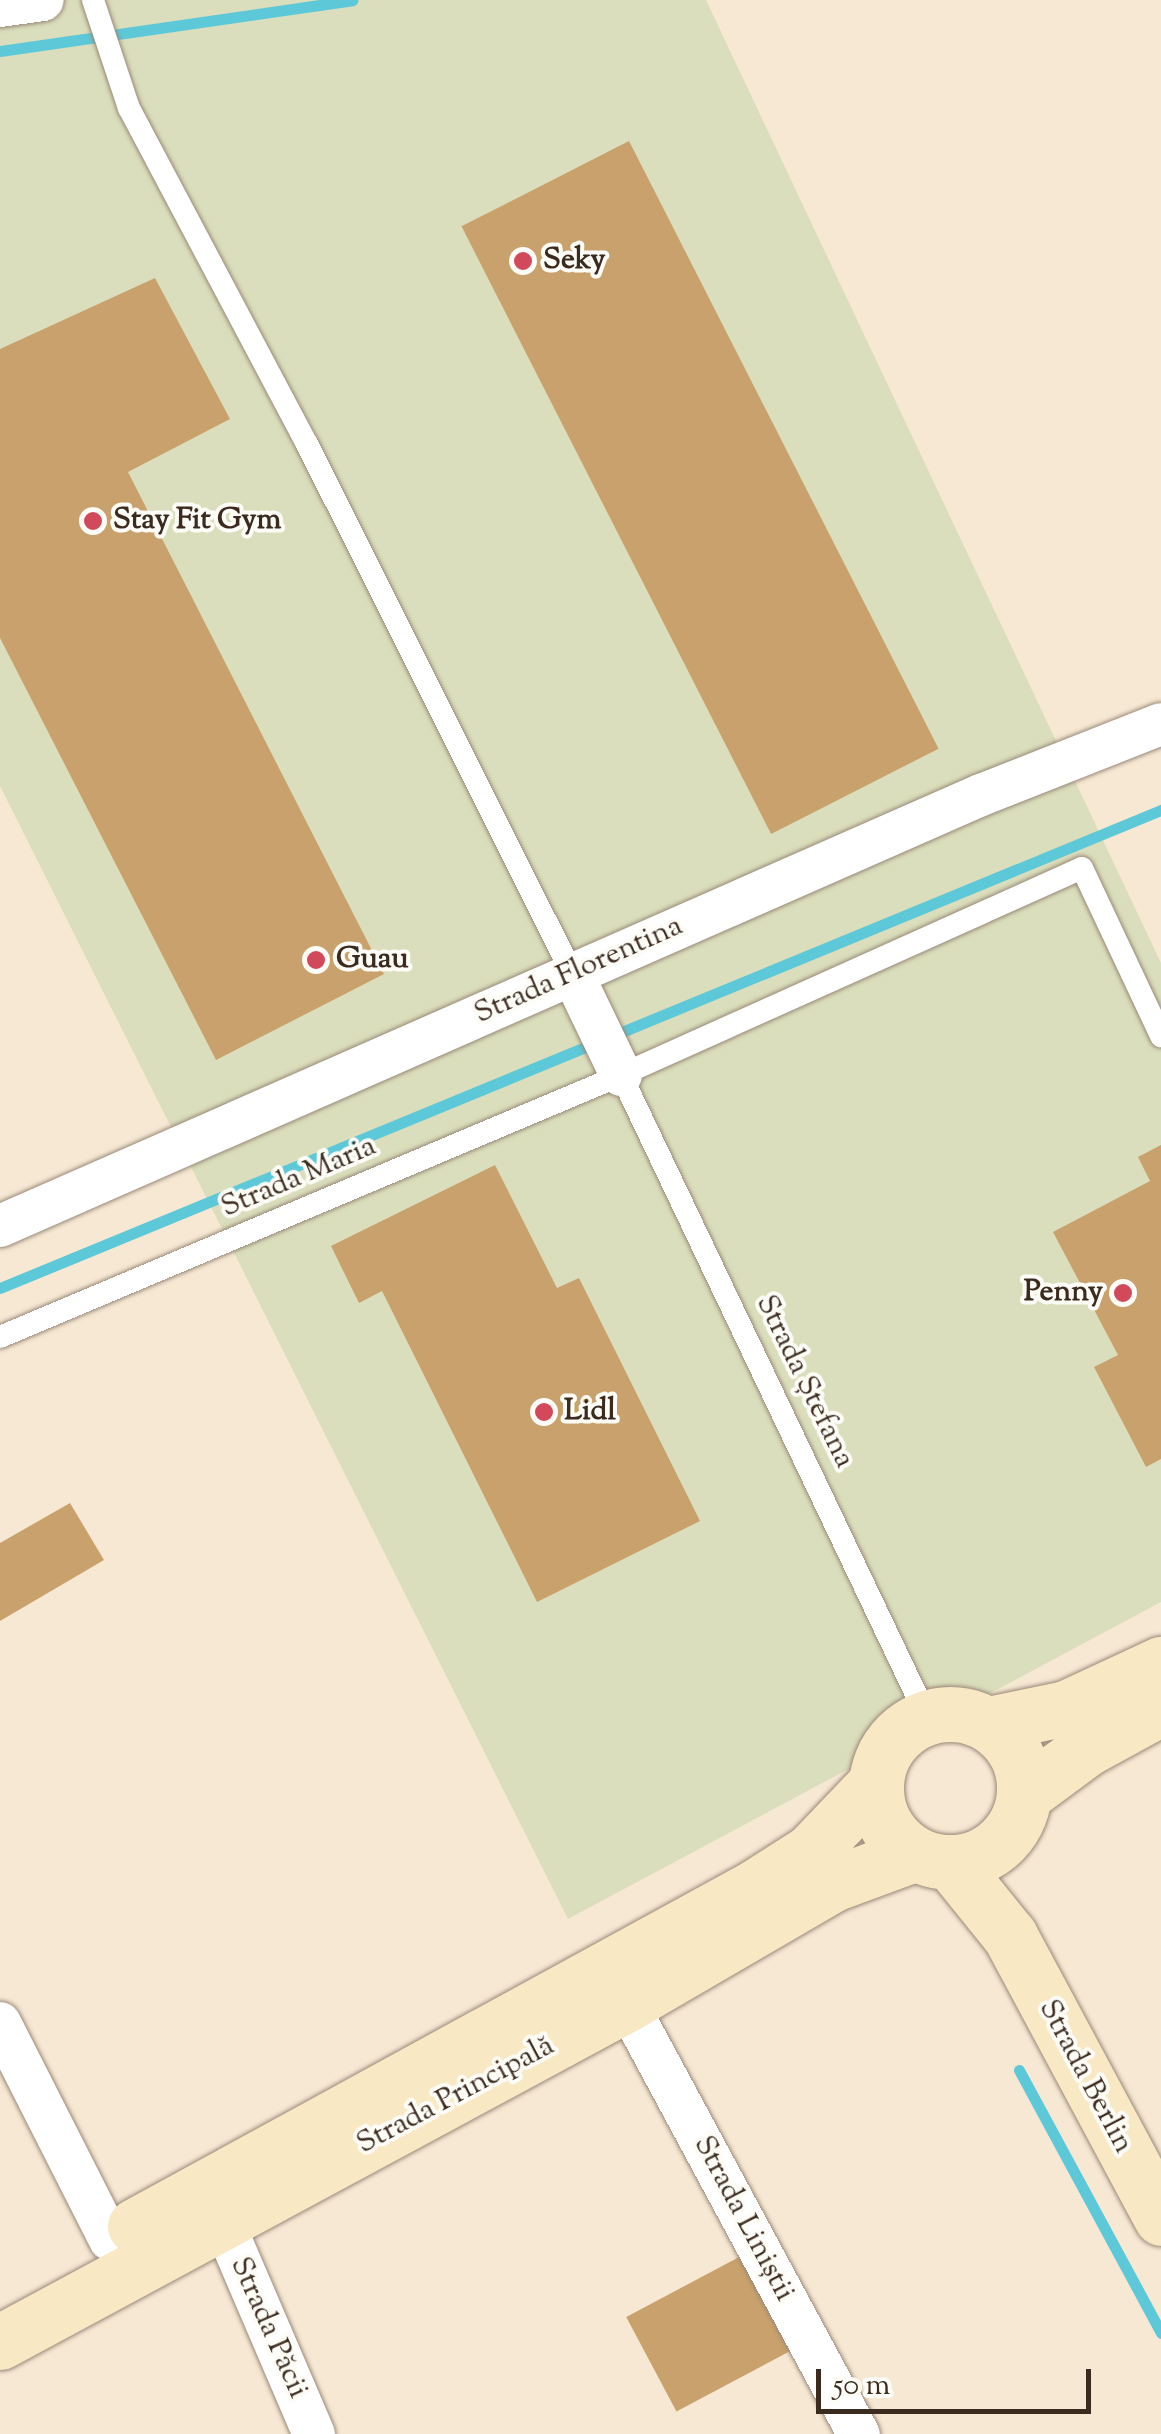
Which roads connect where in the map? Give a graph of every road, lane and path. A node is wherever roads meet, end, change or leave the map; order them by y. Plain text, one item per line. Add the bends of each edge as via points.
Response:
1 (43, 0) edge
2 (0, 6) edge
3 (95, 7) edge
4 (1161, 724) edge
5 (572, 973) junction
6 (1161, 1036) edge
7 (618, 1068) junction
8 (0, 1226) edge
9 (0, 1337) edge
10 (1161, 1664) edge
11 (1161, 1708) edge
12 (927, 1717) junction
13 (989, 1724) junction
14 (876, 1783) junction
15 (1013, 1818) junction
16 (933, 1858) junction
17 (1010, 1936) junction
18 (626, 2004) junction
19 (0, 2023) edge
20 (1161, 2218) edge
21 (223, 2222) junction
22 (110, 2240) junction
23 (0, 2299) edge
24 (0, 2342) edge
25 (314, 2434) edge
26 (859, 2434) edge

1 - 2 street
3 - 5 lane via 109,60
4 - 5 street, Strada Florentina
5 - 7 street
5 - 8 street, Strada Florentina
6 - 7 lane, Strada Maria via 1082,868
7 - 9 lane, Strada Maria
7 - 12 lane, Strada Ștefana
10 - 13 main road via 1066,1708
11 - 15 main road via 1086,1750
12 - 13 main road via 948,1713
12 - 14 main road via 892,1742
13 - 15 main road via 1016,1754
14 - 16 main road via 884,1824
14 - 22 main road, Strada Principală via 811,1851 755,1887
15 - 16 main road via 978,1857
15 - 17 main road, Strada Berlin
16 - 17 main road, Strada Berlin
16 - 18 main road, Strada Principală via 833,1884
17 - 20 main road, Strada Berlin
18 - 21 main road, Strada Principală
18 - 26 street, Strada Liniștii
19 - 22 street
21 - 24 main road, Strada Principală
21 - 25 street, Strada Păcii
22 - 23 main road, Strada Principală

